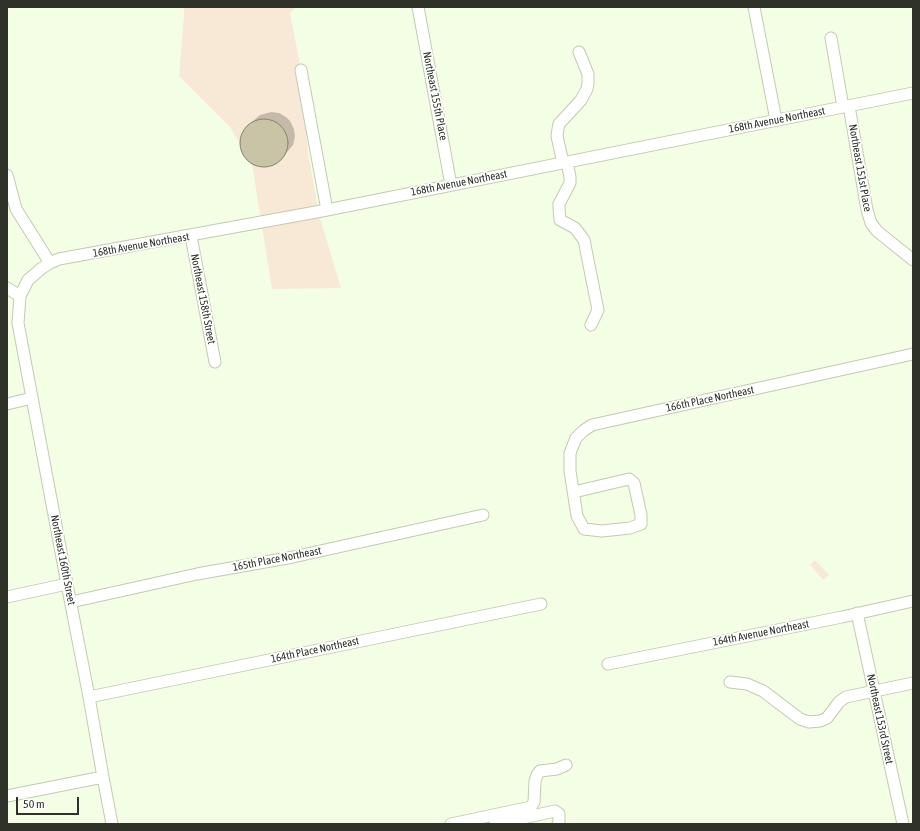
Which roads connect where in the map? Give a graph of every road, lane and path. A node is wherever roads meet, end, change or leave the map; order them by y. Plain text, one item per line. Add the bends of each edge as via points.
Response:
1 (418, 7) edge
2 (754, 7) edge
3 (831, 38) dead end
4 (579, 52) dead end
5 (301, 70) dead end
6 (913, 92) edge
7 (846, 106) junction
8 (776, 120) junction
9 (565, 162) junction
10 (7, 175) edge
11 (452, 185) junction
12 (327, 210) junction
13 (191, 236) junction
14 (913, 260) edge
15 (50, 263) junction
16 (7, 288) edge
17 (20, 296) junction
18 (591, 325) dead end
19 (913, 354) edge
20 (215, 362) dead end
21 (32, 398) junction
22 (7, 404) edge
23 (575, 497) junction
24 (483, 515) dead end
25 (67, 584) junction
26 (7, 596) edge
27 (913, 601) edge
28 (70, 602) junction
29 (541, 604) dead end
30 (857, 613) junction
31 (608, 664) dead end
32 (730, 682) dead end
33 (913, 683) edge
34 (874, 691) junction
35 (89, 697) junction
36 (566, 765) dead end
37 (103, 777) junction
38 (7, 796) edge
39 (537, 815) edge
40 (112, 824) edge
41 (451, 824) edge
42 (495, 824) edge
43 (558, 824) edge
44 (903, 824) edge

1 - 11 street, Northeast 155th Place
2 - 8 street
3 - 7 street, Northeast 151st Place
4 - 9 street via 588,74 588,83 581,100 559,124 557,136
5 - 12 street
6 - 7 street, 168th Avenue Northeast
7 - 8 street, 168th Avenue Northeast
7 - 14 street, Northeast 151st Place via 871,223 877,231
8 - 9 street, 168th Avenue Northeast
9 - 11 street, 168th Avenue Northeast
9 - 18 street via 570,183 559,204 560,220 575,228 584,240 598,310
10 - 15 street via 16,209
11 - 12 street, 168th Avenue Northeast
12 - 13 street, 168th Avenue Northeast
13 - 15 street, 168th Avenue Northeast
13 - 20 street, Northeast 158th Street
15 - 17 street, 168th Avenue Northeast via 28,280
16 - 17 street
17 - 21 street, Northeast 160th Street via 18,323
19 - 23 street, 166th Place Northeast via 592,425 576,438 570,453 570,471
21 - 22 street
21 - 25 street, Northeast 160th Street
23 - 23 street, 166th Place Northeast via 578,516 584,529 602,531 641,524 634,483 629,479
24 - 28 street, 165th Place Northeast
25 - 26 street
25 - 28 street, Northeast 160th Street
27 - 30 street, 164th Avenue Northeast
28 - 35 street, Northeast 160th Street
29 - 35 street, 164th Place Northeast
30 - 31 street, 164th Avenue Northeast
30 - 34 street, Northeast 153rd Street
32 - 34 street via 747,684 763,691 800,719 809,722 827,718 846,697
33 - 34 street
34 - 44 street, Northeast 153rd Street
35 - 37 street, Northeast 160th Street
36 - 39 street via 537,774 534,802
37 - 38 street
37 - 40 street, Northeast 160th Street
39 - 41 street
39 - 42 street
39 - 43 street via 555,811 559,814

